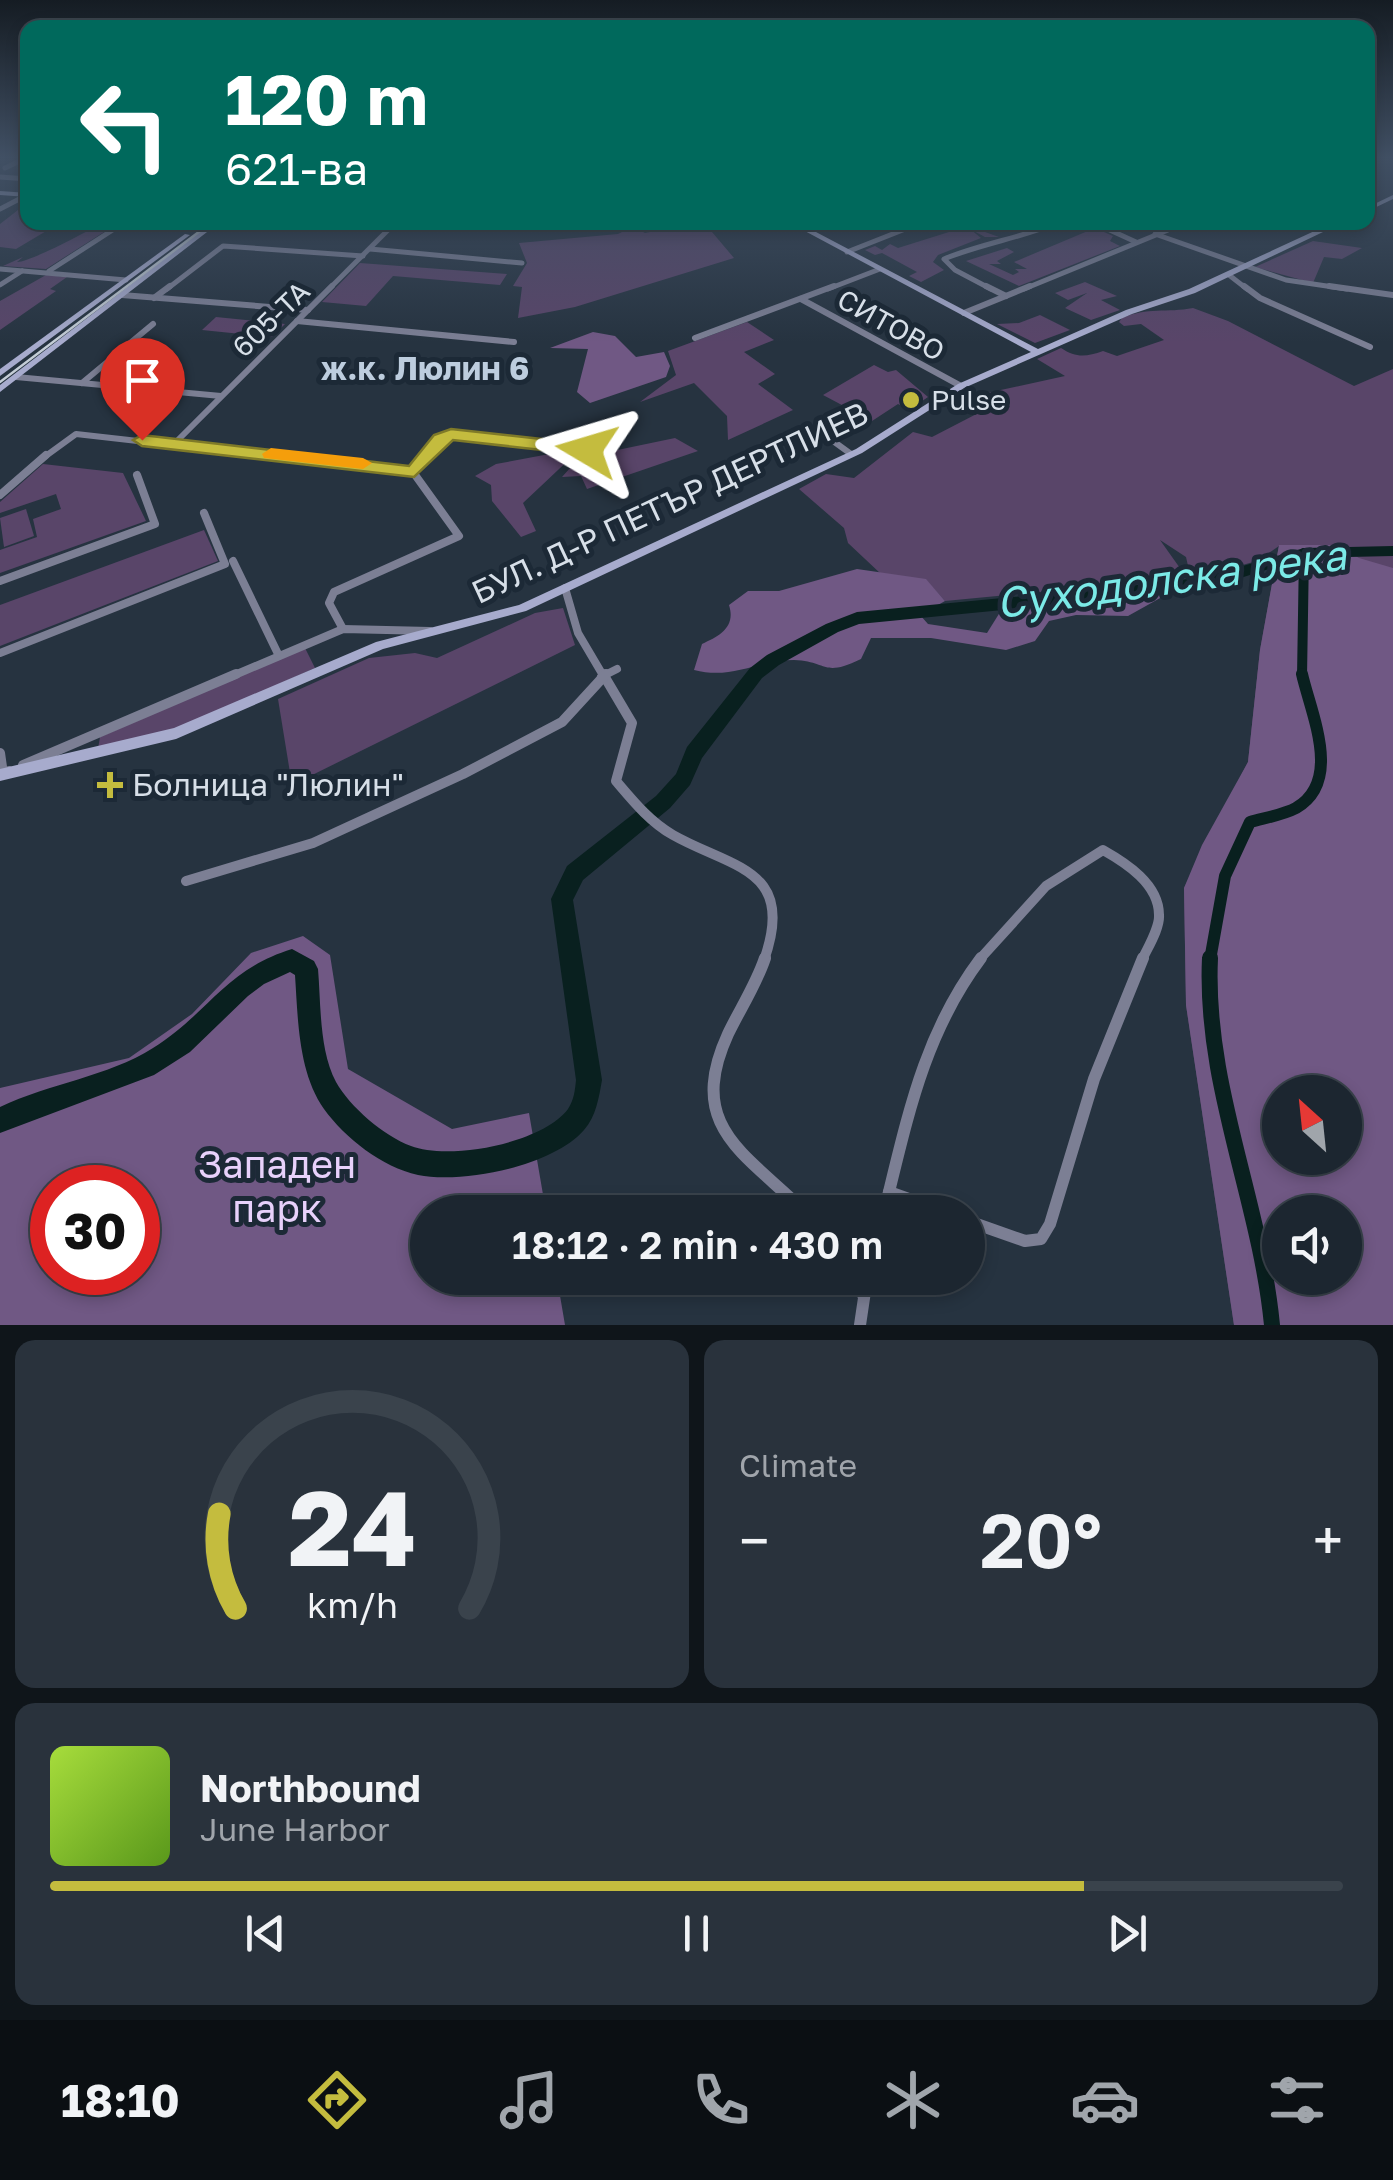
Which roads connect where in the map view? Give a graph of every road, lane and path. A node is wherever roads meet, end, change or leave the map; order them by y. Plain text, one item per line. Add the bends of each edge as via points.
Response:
1 (113, 230) edge
2 (193, 230) edge
3 (207, 230) edge
4 (389, 230) edge
5 (806, 230) edge
6 (903, 230) edge
7 (1040, 230) edge
8 (1110, 230) edge
9 (1162, 230) edge
10 (1324, 230) edge
11 (1156, 234) junction
12 (1136, 242) junction
13 (223, 246) joint
14 (370, 250) junction
15 (847, 252) junction
16 (364, 256) junction
17 (522, 262) dead end
18 (1246, 268) junction
19 (0, 269) edge
20 (880, 269) junction
21 (22, 271) junction
22 (46, 273) junction
23 (1229, 275) junction
24 (126, 280) junction
25 (0, 285) edge
26 (1393, 295) edge
27 (122, 296) junction
28 (1006, 296) junction
29 (154, 298) junction
30 (801, 298) junction
31 (308, 310) junction
32 (964, 313) junction
33 (297, 321) junction
34 (153, 324) dead end
35 (695, 338) dead end
36 (514, 342) dead end
37 (1370, 347) dead end
38 (1037, 352) junction
39 (0, 373) edge
40 (16, 377) junction
41 (82, 383) junction
42 (961, 386) junction
43 (0, 389) edge
44 (220, 396) junction
45 (822, 434) dead end
46 (614, 442) dead end
47 (174, 444) junction
48 (851, 454) junction
49 (414, 472) junction
50 (138, 475) dead end
51 (0, 495) edge
52 (204, 513) dead end
53 (233, 561) dead end
54 (0, 581) edge
55 (565, 588) junction
56 (342, 629) junction
57 (432, 632) junction
58 (0, 653) edge
59 (279, 656) junction
60 (617, 669) dead end
61 (601, 677) junction
62 (0, 753) edge
63 (2, 774) edge
64 (186, 880) dead end
65 (889, 1192) junction
66 (788, 1195) edge
67 (888, 1195) edge
68 (897, 1195) edge
69 (985, 1226) edge
70 (864, 1295) edge
71 (860, 1325) edge

1 - 22 street
2 - 24 main road
3 - 27 main road
4 - 14 street, 605-ТА
5 - 15 main road
6 - 15 street
7 - 28 street via 944,259
8 - 12 street
9 - 11 street
10 - 18 main road, БУЛ. Д-Р ПЕТЪР ДЕРТЛИЕВ
11 - 12 street
11 - 18 street
12 - 28 street
13 - 16 street
13 - 29 street
14 - 16 street, 605-ТА
14 - 17 street
15 - 20 main road
16 - 31 street, 605-ТА
18 - 23 main road, БУЛ. Д-Р ПЕТЪР ДЕРТЛИЕВ
18 - 26 street via 1313,286
19 - 21 street
20 - 30 street
20 - 32 main road
21 - 22 street
21 - 25 street
22 - 24 street
23 - 37 street via 1260,298
23 - 38 main road, БУЛ. Д-Р ПЕТЪР ДЕРТЛИЕВ
24 - 39 main road
27 - 29 street
27 - 40 main road
28 - 32 street
29 - 31 street
30 - 35 street
30 - 42 street, СИТОВО
31 - 33 street, 605-ТА
32 - 38 main road
33 - 36 street
33 - 44 street, 605-ТА
34 - 41 street
38 - 42 main road, БУЛ. Д-Р ПЕТЪР ДЕРТЛИЕВ
40 - 41 street
40 - 43 main road
41 - 44 street
42 - 48 main road, БУЛ. Д-Р ПЕТЪР ДЕРТЛИЕВ
44 - 47 street, 605-ТА
45 - 48 street
46 - 49 street via 587,450 451,434
47 - 49 street
47 - 51 street via 71,435
48 - 55 main road, БУЛ. Д-Р ПЕТЪР ДЕРТЛИЕВ
49 - 56 street via 459,536 334,592 330,603
50 - 54 street via 155,524
52 - 58 street via 225,564
53 - 59 street
55 - 57 main road, БУЛ. Д-Р ПЕТЪР ДЕРТЛИЕВ via 496,618
55 - 61 street
56 - 57 street
56 - 59 street
57 - 63 main road, БУЛ. Д-Р ПЕТЪР ДЕРТЛИЕВ via 380,645 176,733
59 - 63 street
60 - 61 street
61 - 64 street via 562,722 463,774 313,843
61 - 66 street via 632,724 616,781 655,824 749,869 772,907 754,986 719,1055 711,1098 727,1136
62 - 63 street
65 - 67 street
65 - 68 street
65 - 69 street via 919,1068 981,958 1040,886 1104,850 1148,883 1160,916 1094,1079 1041,1240
70 - 71 street

